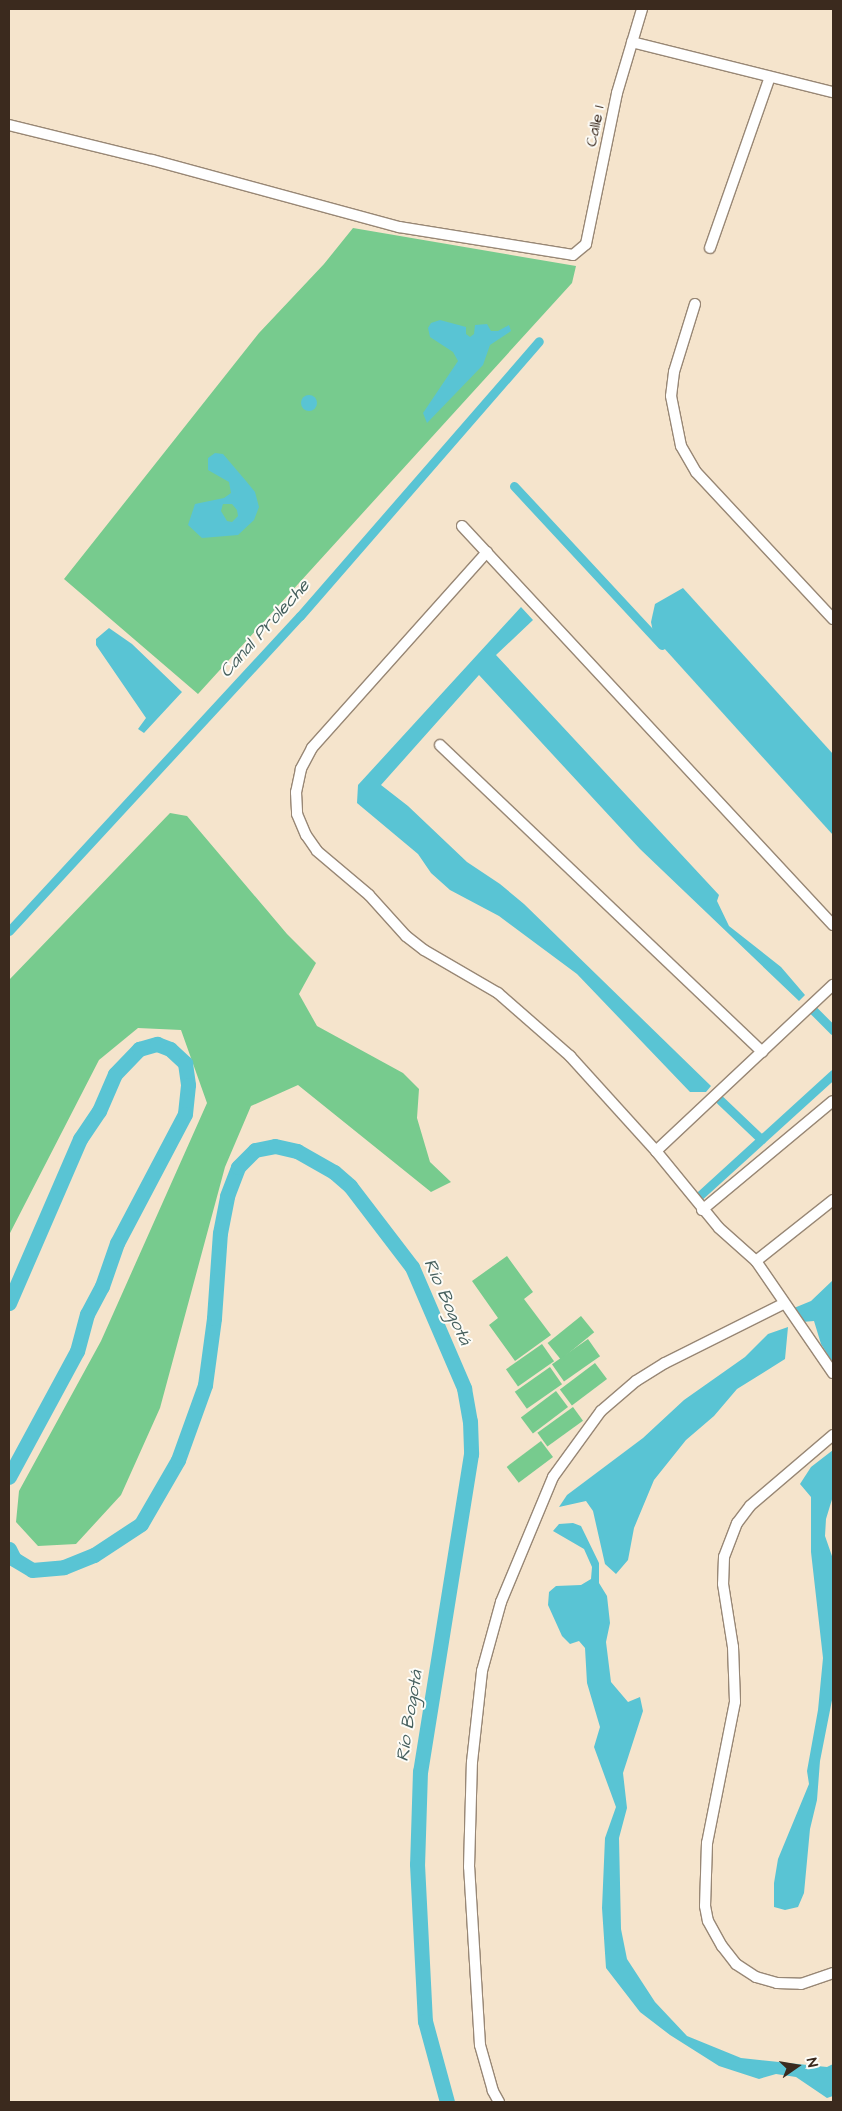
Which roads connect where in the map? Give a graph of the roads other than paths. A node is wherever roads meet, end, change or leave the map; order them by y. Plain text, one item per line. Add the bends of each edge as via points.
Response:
1 (642, 9) edge
2 (632, 42) junction
3 (770, 77) junction
4 (833, 92) edge
5 (9, 124) edge
6 (710, 248) dead end
7 (695, 304) dead end
8 (462, 526) dead end
9 (486, 552) junction
10 (833, 618) edge
11 (440, 745) dead end
12 (833, 925) edge
13 (833, 985) edge
14 (762, 1052) junction
15 (833, 1101) edge
16 (656, 1151) junction
17 (833, 1200) edge
18 (702, 1210) junction
19 (756, 1261) junction
20 (783, 1304) junction
21 (833, 1373) edge
22 (833, 1435) edge
23 (833, 1973) edge
24 (499, 2102) edge

1 - 2 street, Calle 1
2 - 3 street
2 - 5 street, Calle 1 via 617,93 586,244 573,255 399,227
3 - 4 street
3 - 6 street
7 - 10 street via 674,372 671,396 681,446 696,472
8 - 9 street
9 - 12 street
9 - 16 street via 312,748 301,769 296,792 297,814 317,851 368,894 406,936 498,993 539,1026
11 - 14 street
13 - 14 street
14 - 16 street
15 - 18 street
16 - 18 street
17 - 19 street
18 - 19 street
19 - 20 street
20 - 21 street
20 - 24 street via 666,1363 636,1381 601,1411 553,1477 502,1602 482,1671 472,1762 469,1867 480,2045 492,2091
22 - 23 street via 750,1506 738,1523 724,1557 723,1584 733,1647 735,1702 707,1843 705,1906 708,1921 722,1946 736,1964 756,1977 777,1983 801,1984

